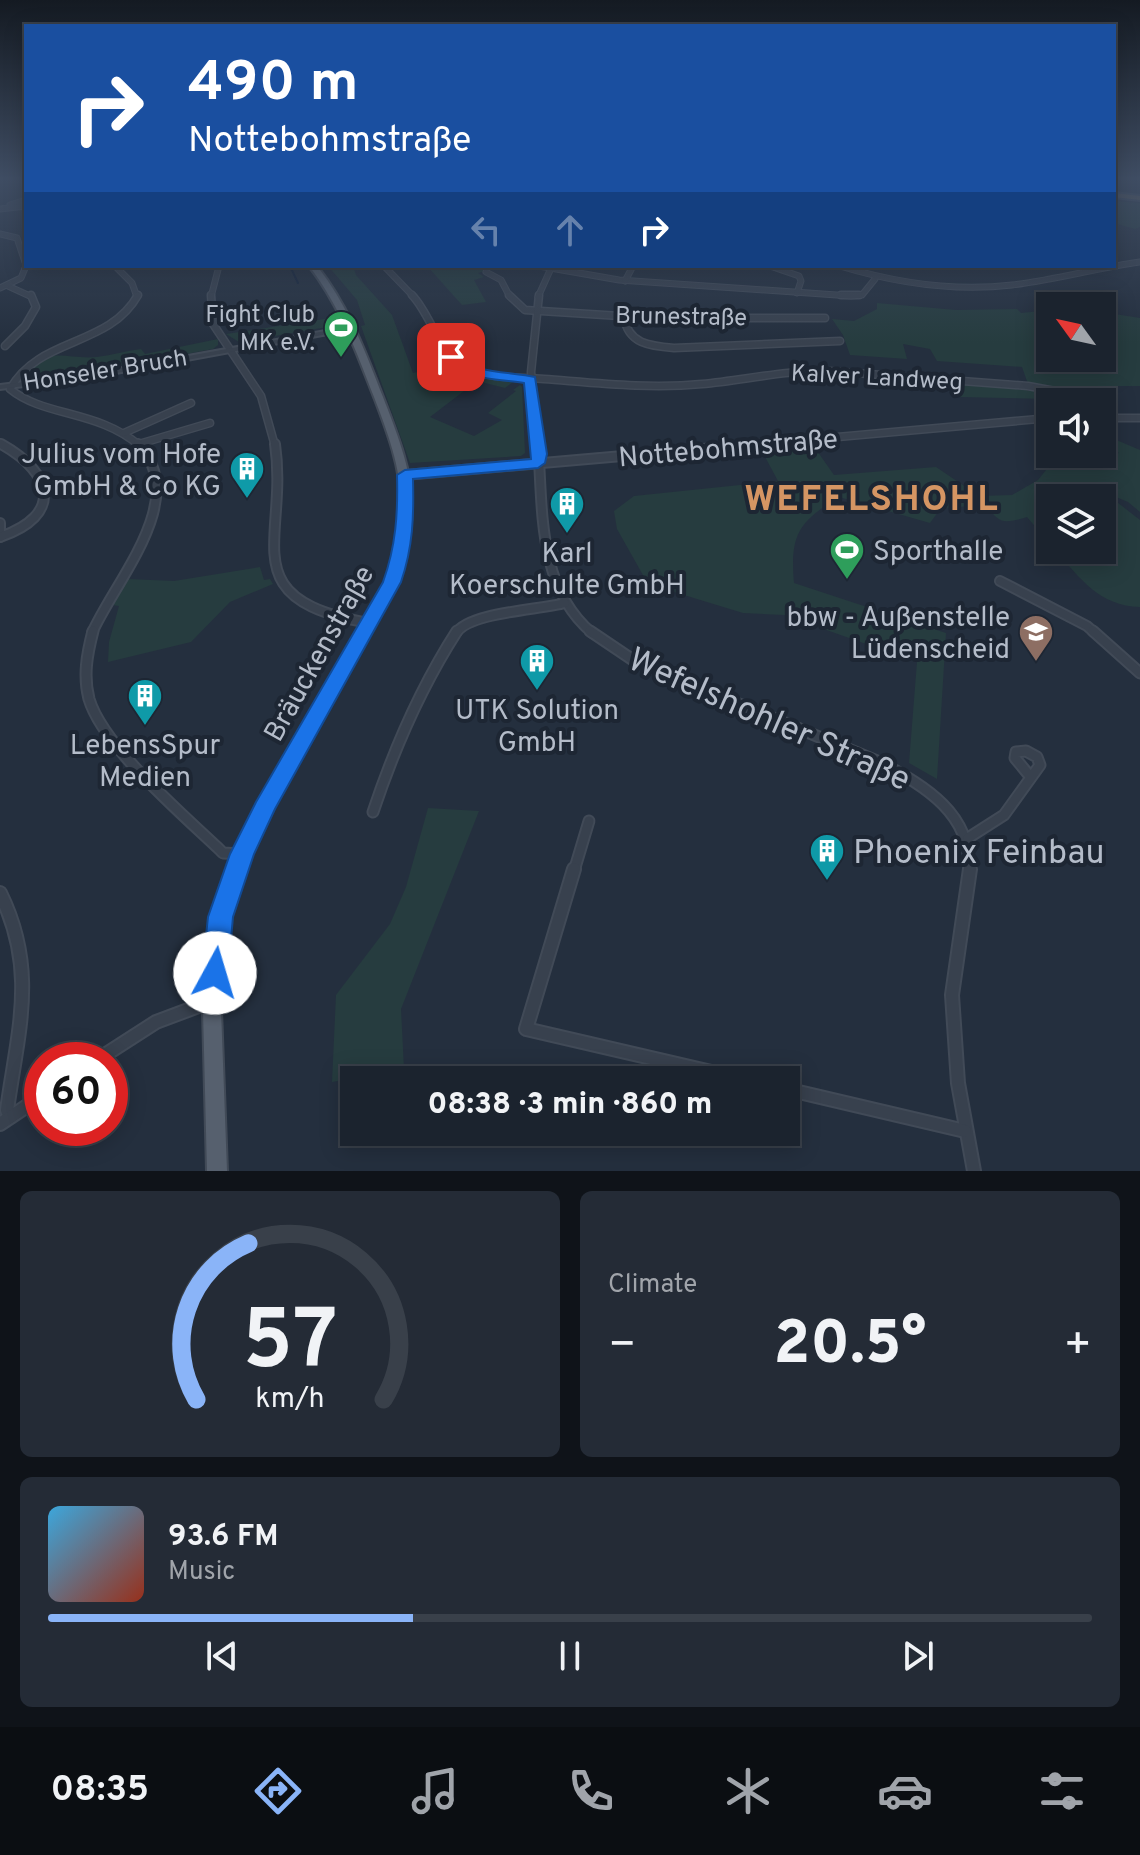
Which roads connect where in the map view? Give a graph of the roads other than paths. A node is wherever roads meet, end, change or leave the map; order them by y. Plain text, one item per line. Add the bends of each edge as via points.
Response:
1 (0, 234) edge
2 (24, 260) edge
3 (1140, 262) edge
4 (1116, 266) edge
5 (25, 268) edge
6 (117, 268) edge
7 (218, 268) edge
8 (315, 268) edge
9 (386, 268) edge
10 (550, 268) edge
11 (555, 268) edge
12 (632, 268) edge
13 (776, 268) edge
14 (845, 268) edge
15 (1105, 268) edge
16 (486, 272) dead end
17 (875, 279) junction
18 (625, 281) junction
19 (8, 286) junction
20 (0, 288) edge
21 (797, 293) junction
22 (536, 311) junction
23 (624, 317) junction
24 (825, 318) dead end
25 (353, 328) junction
26 (840, 341) dead end
27 (5, 346) dead end
28 (227, 349) junction
29 (530, 380) junction
30 (5, 387) edge
31 (1039, 388) edge
32 (191, 403) dead end
33 (1116, 418) edge
34 (1140, 418) edge
35 (1036, 419) edge
36 (210, 423) dead end
37 (124, 433) junction
38 (0, 443) edge
39 (139, 444) junction
40 (538, 463) junction
41 (405, 475) junction
42 (0, 523) edge
43 (0, 537) edge
44 (1000, 581) dead end
45 (565, 603) junction
46 (369, 623) junction
47 (1140, 673) edge
48 (1029, 775) dead end
49 (373, 812) dead end
50 (589, 821) dead end
51 (968, 838) junction
52 (242, 854) junction
53 (0, 893) edge
54 (212, 1001) junction
55 (125, 1042) edge
56 (686, 1066) edge
57 (800, 1092) edge
58 (24, 1108) edge
59 (5, 1121) edge
60 (965, 1131) junction
61 (217, 1171) edge
62 (974, 1171) edge

1 - 2 street via 17,238
3 - 4 street
5 - 19 street
6 - 30 street via 138,296 129,312 91,337 28,363
7 - 28 street via 208,313
8 - 25 main road, Bräuckenstraße via 341,301
9 - 29 street, Kalver Landweg via 423,307 457,363 475,372
10 - 22 street, Wefelshohler Straße
11 - 18 street
12 - 18 street
13 - 21 street via 799,276
14 - 17 street
15 - 17 street via 1001,286
16 - 22 street via 501,280 519,306
17 - 21 street via 858,296
18 - 21 street
19 - 20 street
19 - 27 street via 30,294 36,307
22 - 23 street, Brunestraße
22 - 29 street, Wefelshohler Straße
23 - 24 street, Brunestraße
23 - 26 street via 634,340 670,348
25 - 28 street, Honseler Bruch
25 - 41 main road, Bräuckenstraße via 395,434
28 - 30 street, Honseler Bruch via 89,377
28 - 46 street via 263,399 277,452 276,573 309,603
29 - 31 street, Kalver Landweg via 675,386 814,370
29 - 40 street, Wefelshohler Straße
30 - 37 street
32 - 37 street
33 - 34 street
35 - 40 street, Nottebohmstraße
36 - 39 street
37 - 39 street
38 - 43 street via 30,464 44,495 36,522
39 - 52 street via 160,481 159,506 103,604 86,663 88,695 107,736 129,761 223,853
40 - 41 street, Nottebohmstraße
40 - 45 street, Wefelshohler Straße via 550,560
41 - 46 main road, Bräuckenstraße via 400,560
42 - 43 street
44 - 47 street via 1087,626
45 - 49 street via 461,626 429,674
45 - 51 street, Wefelshohler Straße via 600,639 633,660 921,783 953,813
46 - 52 main road, Bräuckenstraße
48 - 51 street via 1014,806 991,828
50 - 56 street via 526,1029
51 - 60 street via 969,892 952,990
52 - 54 main road, Bräuckenstraße via 221,917
53 - 59 street via 19,938 23,980 22,1028
54 - 55 street via 156,1022
54 - 61 main road, Bräuckenstraße
57 - 60 street
58 - 59 street
60 - 62 street

